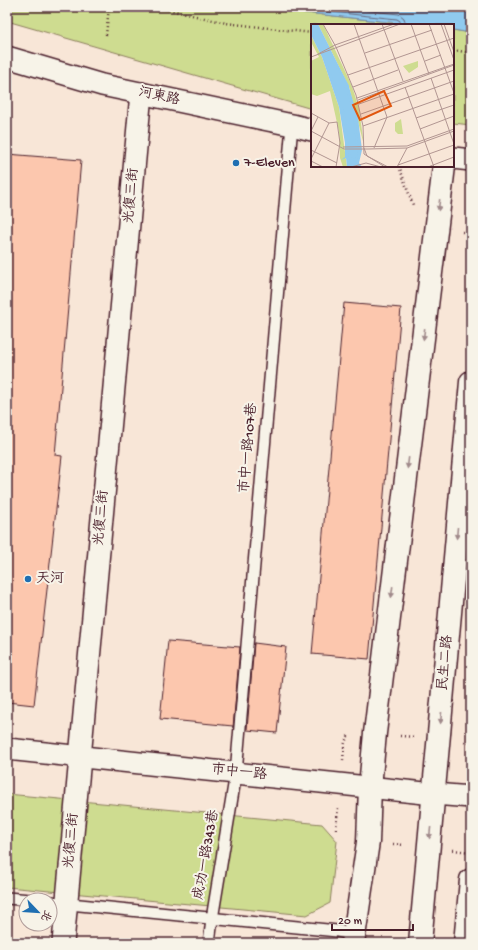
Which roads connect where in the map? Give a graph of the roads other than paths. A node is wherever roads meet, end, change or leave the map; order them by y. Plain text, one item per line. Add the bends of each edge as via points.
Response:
1 (7, 57) edge
2 (141, 94) junction
3 (292, 125) junction
4 (311, 130) edge
5 (454, 158) edge
6 (471, 160) edge
7 (444, 167) edge
8 (471, 382) edge
9 (7, 749) edge
10 (80, 757) junction
11 (236, 773) junction
12 (370, 787) junction
13 (434, 794) junction
14 (471, 797) edge
15 (471, 880) edge
16 (7, 898) edge
17 (18, 899) edge
18 (58, 903) edge
19 (212, 919) junction
20 (353, 939) edge
21 (63, 943) edge
22 (209, 943) edge
23 (420, 943) edge
24 (465, 943) edge

1 - 2 street, 河東路
2 - 3 street, 河東路
2 - 10 street, 光復三街
3 - 4 street, 河東路
3 - 11 lane, 市中一路107巷
5 - 6 street
7 -> 12 main road
8 -> 13 main road, 民生二路
9 - 10 street, 市中一路
10 - 11 street, 市中一路
10 - 18 street, 光復三街
11 - 12 street, 市中一路
11 - 19 lane, 成功一路343巷
12 - 13 street, 市中一路
12 - 20 main road via 368,842
13 - 14 street, 市中一路
13 -> 23 main road, 民生二路
15 - 24 main road
16 - 17 lane
18 - 19 lane
18 - 21 street, 光復三街
19 - 20 lane via 337,932
19 - 22 lane, 成功一路343巷

